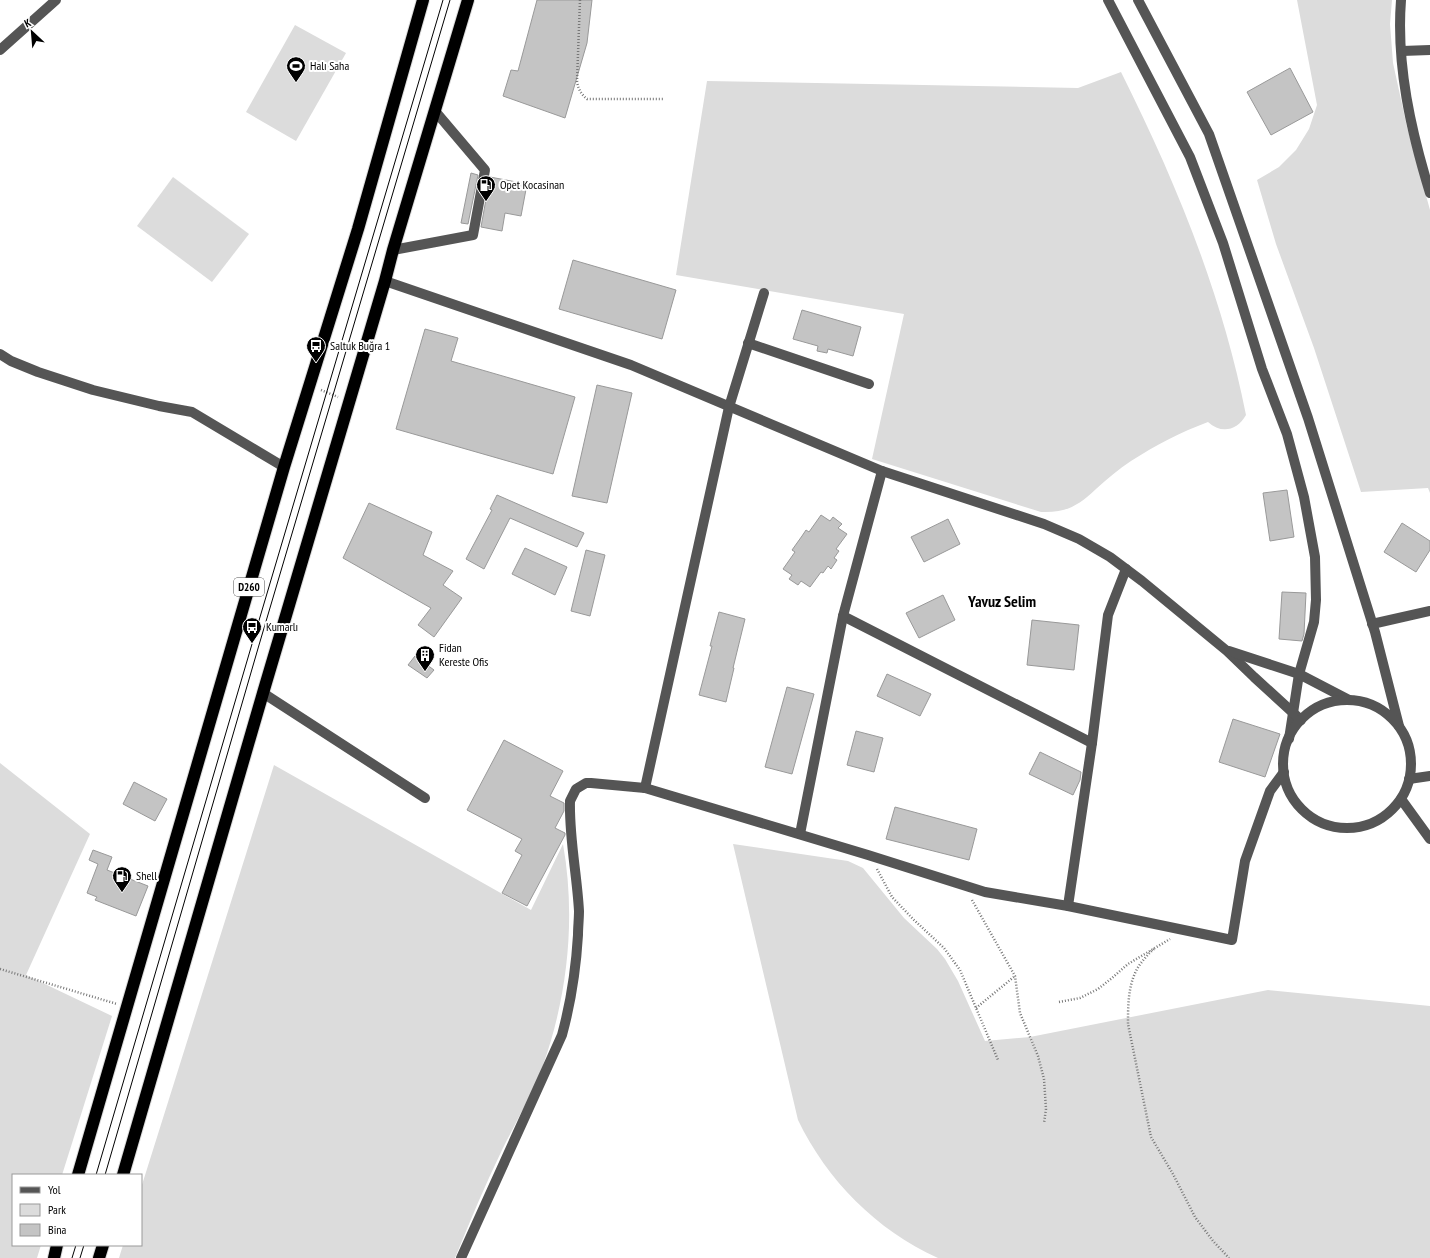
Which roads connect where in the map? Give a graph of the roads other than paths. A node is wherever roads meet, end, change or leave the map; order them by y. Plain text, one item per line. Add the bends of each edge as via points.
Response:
1 (56, 0) edge
2 (423, 0) edge
3 (468, 0) edge
4 (1108, 0) edge
5 (1138, 0) edge
6 (1401, 0) edge
7 (0, 50) edge
8 (1430, 50) edge
9 (1402, 51) junction
10 (435, 111) junction
11 (1430, 193) edge
12 (393, 250) junction
13 (385, 281) junction
14 (764, 293) dead end
15 (748, 343) junction
16 (0, 354) edge
17 (869, 384) dead end
18 (729, 407) junction
19 (284, 467) junction
20 (882, 471) junction
21 (1126, 569) junction
22 (1430, 611) edge
23 (844, 616) junction
24 (1372, 624) junction
25 (1227, 651) junction
26 (1299, 674) junction
27 (263, 693) junction
28 (1351, 701) junction
29 (1293, 713) junction
30 (1301, 720) junction
31 (1399, 726) junction
32 (1289, 739) junction
33 (1092, 743) junction
34 (1284, 772) junction
35 (1430, 776) edge
36 (1409, 779) junction
37 (645, 788) junction
38 (425, 798) dead end
39 (1401, 799) junction
40 (800, 834) junction
41 (1430, 838) edge
42 (1068, 906) junction
43 (78, 1174) edge
44 (123, 1174) edge
45 (58, 1246) edge
46 (103, 1246) edge
47 (54, 1258) edge
48 (99, 1258) edge
49 (461, 1258) edge

1 - 7 street
2 - 19 highway, D260 via 358,229
3 - 10 highway
4 - 26 street via 1190,157 1222,244 1296,467 1313,542 1317,579 1314,622
5 - 24 street via 1210,134 1308,418
6 - 9 street
8 - 9 street
9 - 11 street via 1413,134
10 - 12 highway
10 - 12 street via 485,170 473,235
12 - 13 highway
13 - 18 street via 631,365
13 - 27 highway
14 - 15 street
15 - 17 street
15 - 18 street
16 - 19 street via 38,372 93,390 192,412
18 - 20 street
18 - 37 street
19 - 43 highway, D260
20 - 21 street via 1044,524 1079,539
20 - 23 street
21 - 25 street
21 - 33 street via 1108,615
22 - 24 street
23 - 33 street
23 - 40 street
24 - 31 street
25 - 26 street
25 - 29 street
26 - 28 street
26 - 29 street
27 - 38 street
27 - 44 highway
28 - 30 street via 1329,703
28 - 31 street via 1378,708
29 - 30 street
29 - 32 street
30 - 32 street
31 - 36 street via 1408,746 1411,768
32 - 34 street via 1283,760
33 - 42 street
34 - 39 street via 1290,793 1303,810 1312,818 1332,826 1354,828 1376,821 1394,808
34 - 42 street via 1270,791 1245,861 1232,940
35 - 36 street
36 - 39 street
37 - 40 street
37 - 49 street via 591,783 580,786 572,795 570,808 579,913 576,961 568,1012 562,1035
39 - 41 street
40 - 42 street via 985,892
45 - 47 highway
46 - 48 highway

